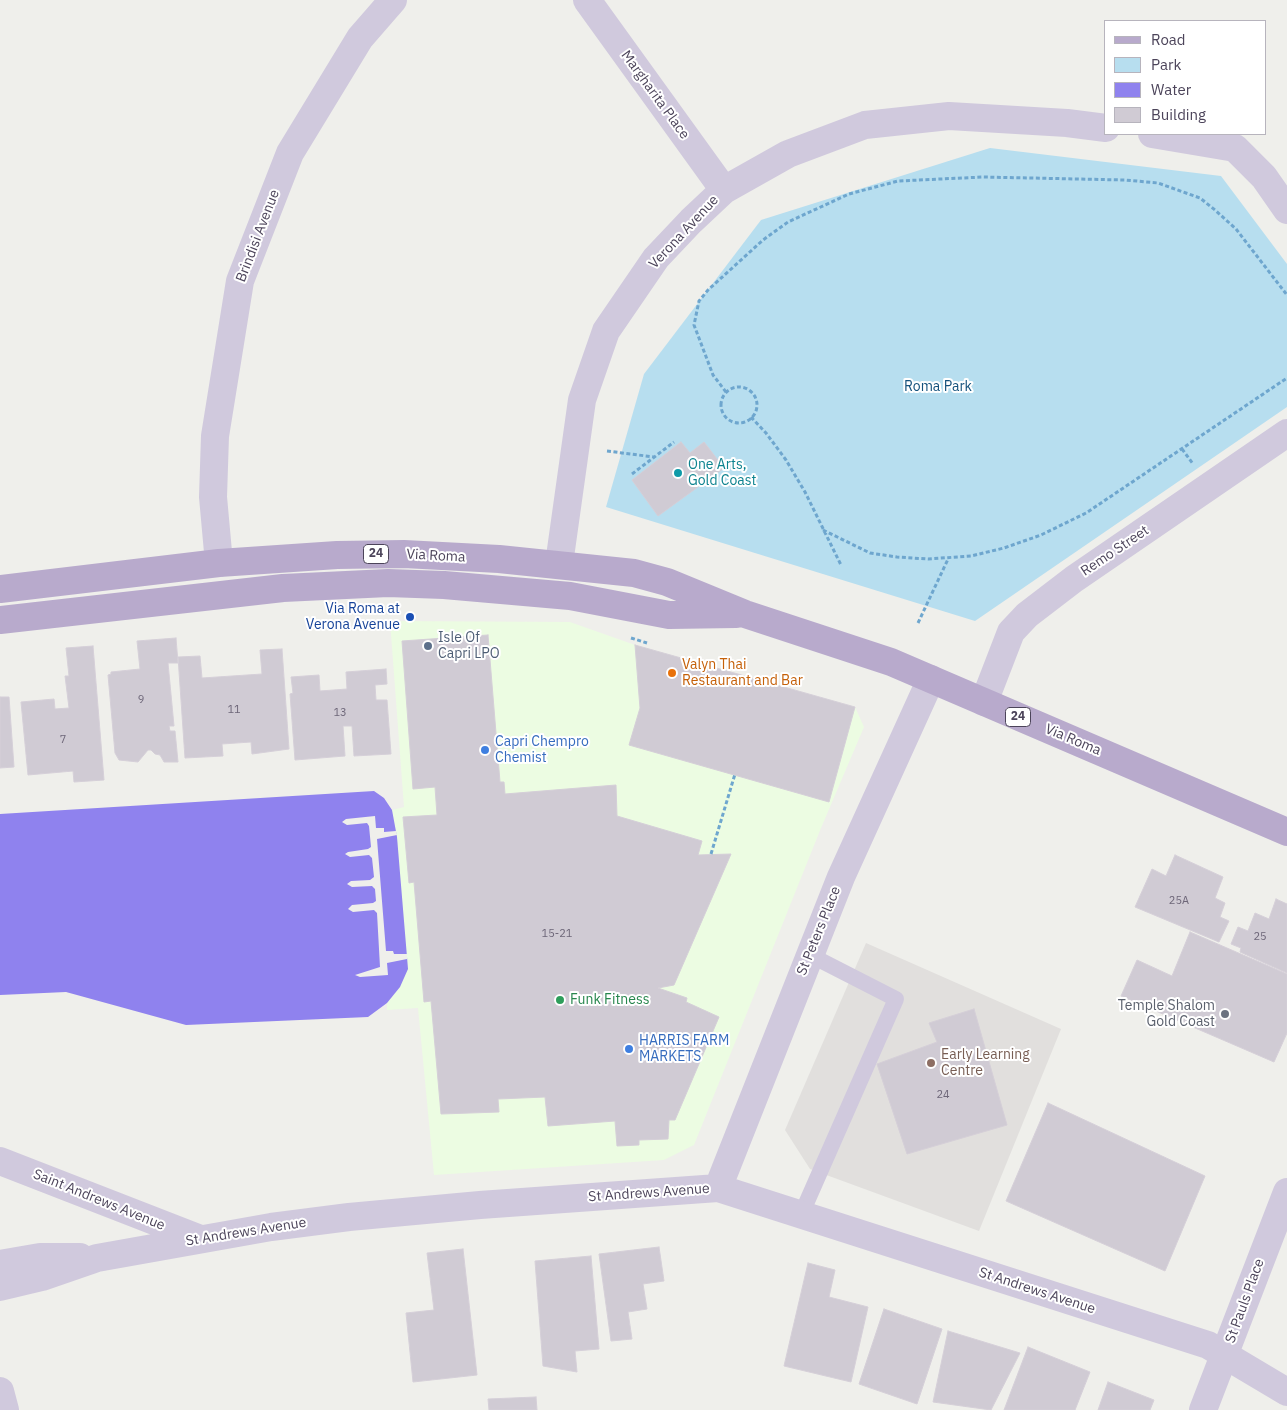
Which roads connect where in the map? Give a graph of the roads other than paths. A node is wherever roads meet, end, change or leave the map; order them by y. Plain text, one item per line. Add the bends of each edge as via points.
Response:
1 (393, 0) edge
2 (587, 0) edge
3 (1104, 128) edge
4 (1158, 135) edge
5 (724, 190) junction
6 (1287, 210) edge
7 (1287, 433) edge
8 (219, 563) junction
9 (559, 564) junction
10 (0, 589) edge
11 (744, 614) junction
12 (0, 620) edge
13 (931, 679) junction
14 (984, 702) junction
15 (1287, 832) edge
16 (810, 955) junction
17 (0, 1161) edge
18 (718, 1188) junction
19 (1287, 1192) edge
20 (801, 1215) junction
21 (198, 1238) junction
22 (97, 1258) junction
23 (0, 1264) edge
24 (0, 1286) edge
25 (1225, 1355) junction
26 (0, 1392) edge
27 (1287, 1392) edge
28 (5, 1410) edge
29 (1203, 1410) edge

1 - 8 street, Brindisi Avenue via 360,38 290,153 240,281 215,436 213,498
2 - 5 street, Margharita Place
3 - 5 street, Verona Avenue via 949,116 865,125 788,154
4 - 6 street via 1235,148 1264,178
5 - 9 street, Verona Avenue via 656,258 606,331 582,400
7 - 14 street, Remo Street via 1074,579 1027,615 1011,632
8 - 9 main road, Via Roma / 24 via 404,554
8 - 10 main road, Via Roma / 24
9 - 11 main road, Via Roma / 24 via 650,576
11 - 12 main road, Via Roma / 24 via 669,615 561,595 444,584 388,583 283,588
11 - 13 main road, Via Roma / 24 via 876,657
13 - 14 main road, Via Roma / 24
13 - 16 street, St Peters Place via 841,877
14 - 15 main road, Via Roma / 24
16 - 18 street, St Peters Place
16 - 20 lane via 896,999
17 - 21 street, Saint Andrews Avenue
18 - 20 street, St Andrews Avenue
18 - 21 street, St Andrews Avenue via 349,1217
19 - 25 street, St Pauls Place
20 - 25 street, St Andrews Avenue via 1208,1345
21 - 22 street, St Andrews Avenue
22 - 23 street, St Andrews Avenue via 40,1257
22 - 24 street, St Andrews Avenue via 42,1277
25 - 27 street, St Andrews Avenue
25 - 29 street, St Pauls Place
26 - 28 street

